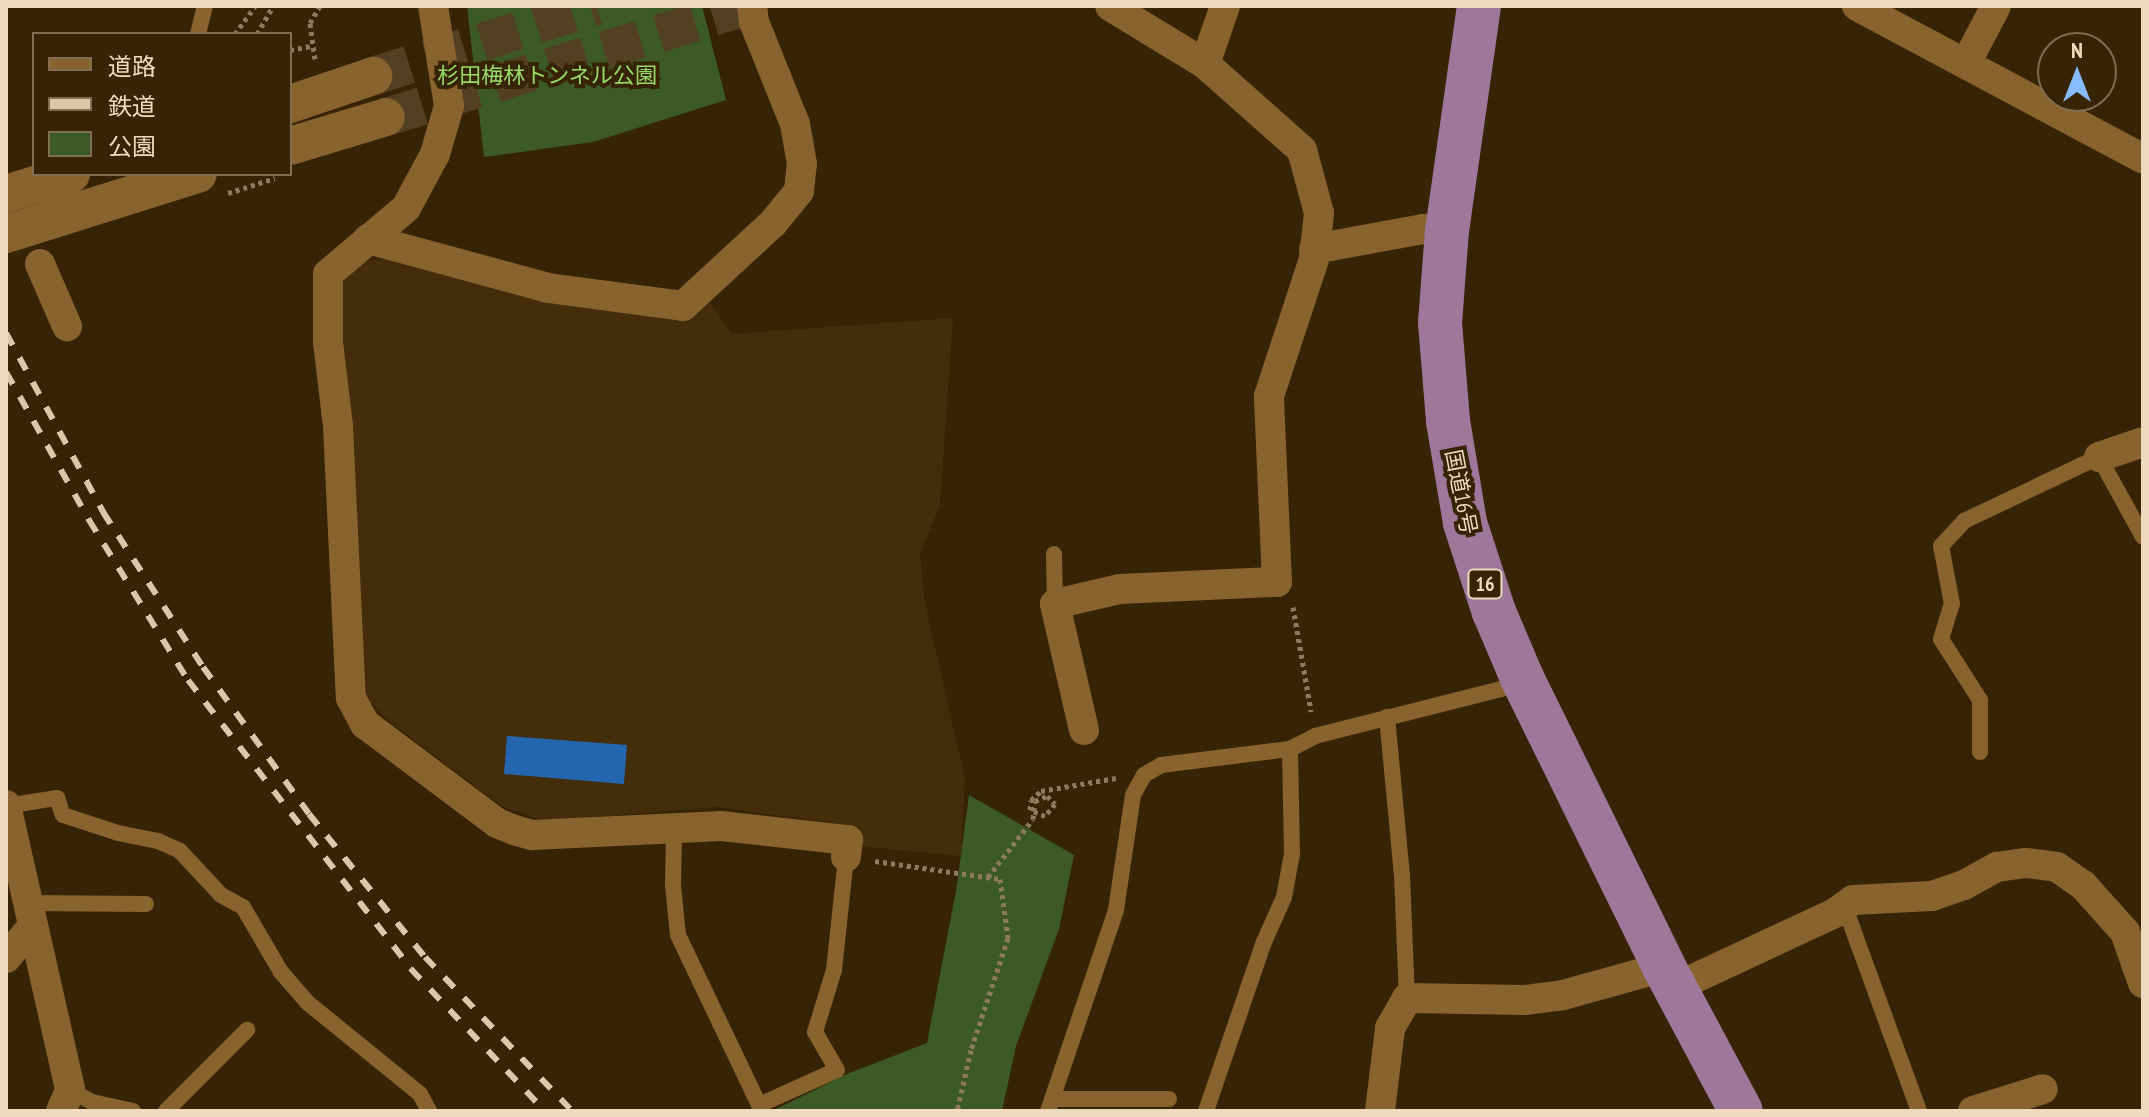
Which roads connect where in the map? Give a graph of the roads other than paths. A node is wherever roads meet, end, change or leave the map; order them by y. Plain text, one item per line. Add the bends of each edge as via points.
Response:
1 (205, 6) edge
2 (433, 6) edge
3 (752, 6) edge
4 (1110, 6) edge
5 (1225, 6) edge
6 (1479, 6) edge
7 (1857, 6) edge
8 (1996, 6) edge
9 (198, 32) edge
10 (1966, 63) junction
11 (1205, 64) junction
12 (373, 76) tunnel mouth
13 (292, 103) edge
14 (386, 117) tunnel mouth
15 (292, 145) edge
16 (2143, 159) edge
17 (64, 176) edge
18 (192, 176) edge
19 (6, 194) edge
20 (1447, 230) junction
21 (6, 234) edge
22 (368, 239) junction
23 (1314, 249) junction
24 (40, 264) dead end
25 (67, 326) dead end
26 (2143, 442) edge
27 (2099, 457) junction
28 (2143, 537) edge
29 (1054, 554) dead end
30 (1055, 604) junction
31 (1522, 678) junction
32 (1387, 717) junction
33 (1084, 730) dead end
34 (1290, 749) junction
35 (1980, 752) dead end
36 (6, 805) edge
37 (674, 830) junction
38 (846, 857) joint
39 (146, 904) dead end
40 (1844, 905) junction
41 (30, 915) junction
42 (2134, 931) edge
43 (6, 958) edge
44 (1669, 978) junction
45 (2143, 983) edge
46 (1407, 998) junction
47 (247, 1030) dead end
48 (2043, 1089) dead end
49 (1169, 1099) dead end
50 (66, 1100) edge
51 (1051, 1105) edge
52 (760, 1108) edge
53 (133, 1111) edge
54 (166, 1111) edge
55 (429, 1111) edge
56 (1206, 1111) edge
57 (1380, 1111) edge
58 (1741, 1111) edge
59 (1919, 1111) edge
60 (1973, 1111) edge

1 - 9 lane
2 - 22 street via 449,106 435,154 406,208
3 - 22 street via 795,124 802,164 799,191 773,223 683,306 548,288
4 - 11 street
5 - 11 street
6 - 20 highway, 国道16号 / 16
7 - 10 street
8 - 10 street
10 - 16 street
11 - 23 street via 1302,150 1319,213
12 - 13 street
14 - 15 street
17 - 19 street
18 - 21 street
20 - 23 street via 1423,229
20 - 31 highway, 国道16号 / 16 via 1440,323 1450,435 1465,523
22 - 37 street via 328,274 351,698 365,724 497,823 514,830 532,835
23 - 30 street via 1269,396 1277,582 1120,589
24 - 25 street
26 - 27 street
27 - 28 lane
27 - 35 lane via 1964,521 1941,546 1952,604 1941,639 1980,700
29 - 30 lane
30 - 33 street
31 - 32 lane via 1501,689
31 - 44 highway, 国道16号 / 16
32 - 34 lane via 1315,736
32 - 46 lane
34 - 51 lane via 1161,765 1144,775 1133,795 1116,910
34 - 56 lane via 1292,854 1284,897
36 - 41 street
36 - 55 lane via 57,798 63,815 180,851 221,895 243,907 281,972 308,1003 420,1094
37 - 38 street via 721,826 848,840
37 - 52 lane via 678,935
38 - 52 lane via 834,970 815,1032 837,1070
39 - 41 lane
40 - 42 street via 1853,900 1932,896 1997,867 2026,863 2057,867
40 - 44 street
40 - 59 lane
41 - 43 street
41 - 50 street
42 - 45 street
44 - 46 street via 1550,997
44 - 58 highway, 国道16号 / 16
46 - 57 street via 1390,1028
47 - 54 lane
48 - 60 street
49 - 51 lane
50 - 53 lane

